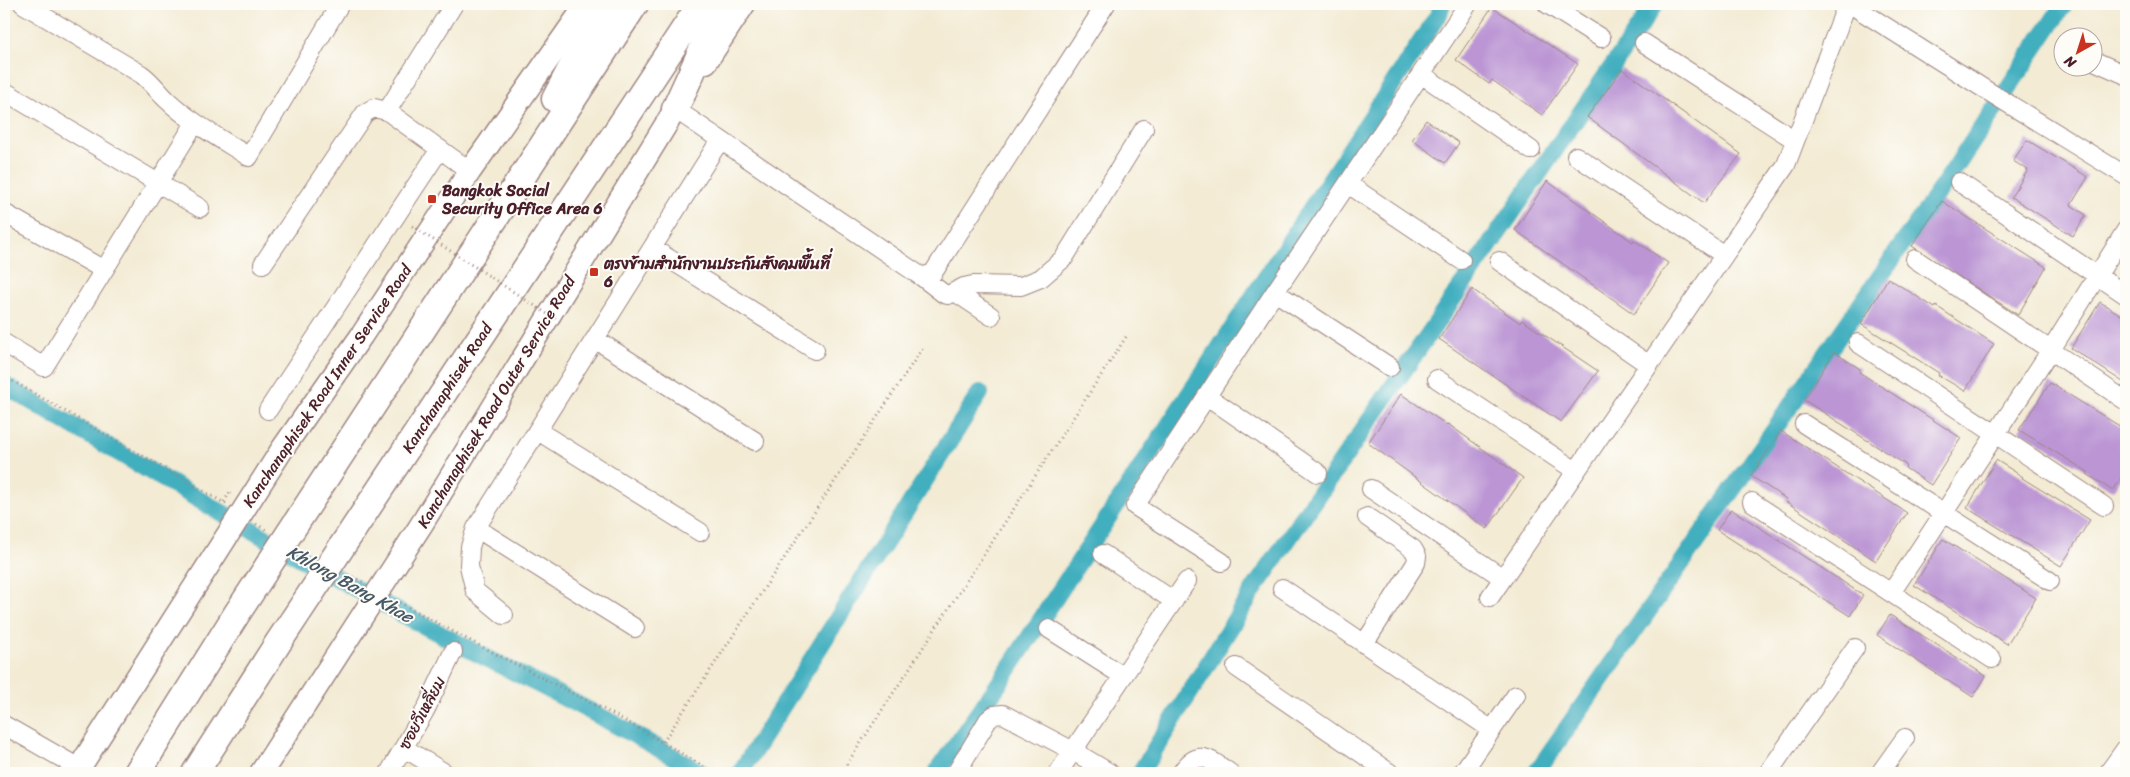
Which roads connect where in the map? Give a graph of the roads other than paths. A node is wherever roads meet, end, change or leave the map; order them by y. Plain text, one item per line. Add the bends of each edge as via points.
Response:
1 (23, 4) edge
2 (340, 4) edge
3 (454, 4) edge
4 (587, 4) edge
5 (605, 4) edge
6 (635, 4) edge
7 (702, 4) edge
8 (723, 4) edge
9 (744, 4) edge
10 (1106, 4) edge
11 (1468, 4) edge
12 (1547, 4) edge
13 (1849, 4) edge
14 (48, 10) edge
15 (1601, 38) dead end
16 (1644, 43) dead end
17 (2102, 64) edge
18 (1421, 74) junction
19 (2126, 74) edge
20 (4, 91) edge
21 (675, 109) junction
22 (388, 111) junction
23 (195, 123) junction
24 (1144, 129) dead end
25 (720, 140) junction
26 (1795, 140) junction
27 (440, 148) junction
28 (1531, 150) dead end
29 (1576, 156) dead end
30 (470, 171) junction
31 (2126, 176) edge
32 (158, 182) junction
33 (1959, 182) dead end
34 (1348, 184) junction
35 (200, 208) dead end
36 (4, 214) edge
37 (488, 228) junction
38 (2126, 230) edge
39 (652, 248) junction
40 (1724, 255) junction
41 (1915, 259) dead end
42 (1460, 260) dead end
43 (1499, 261) dead end
44 (263, 264) dead end
45 (104, 270) junction
46 (2097, 276) junction
47 (922, 277) junction
48 (955, 292) junction
49 (1275, 292) junction
50 (2126, 295) edge
51 (991, 316) dead end
52 (596, 339) junction
53 (4, 343) edge
54 (1858, 343) dead end
55 (815, 350) dead end
56 (2051, 350) junction
57 (1649, 365) junction
58 (1390, 367) dead end
59 (1437, 379) dead end
60 (1207, 396) junction
61 (2126, 401) edge
62 (268, 410) dead end
63 (1804, 424) dead end
64 (538, 430) junction
65 (1996, 434) junction
66 (755, 442) dead end
67 (1576, 472) junction
68 (1318, 473) dead end
69 (1372, 489) dead end
70 (1752, 502) dead end
71 (2104, 506) dead end
72 (1944, 513) junction
73 (1367, 517) dead end
74 (476, 528) junction
75 (700, 532) dead end
76 (1103, 554) dead end
77 (1222, 562) dead end
78 (1502, 578) junction
79 (1187, 581) dead end
80 (2050, 582) dead end
81 (1282, 588) dead end
82 (1892, 593) junction
83 (1490, 597) dead end
84 (1174, 601) junction
85 (504, 615) dead end
86 (634, 628) dead end
87 (1050, 629) dead end
88 (1364, 644) junction
89 (1855, 648) dead end
90 (453, 652) dead end
91 (1992, 659) dead end
92 (1236, 667) dead end
93 (1123, 676) junction
94 (1516, 695) dead end
95 (4, 725) edge
96 (1492, 730) junction
97 (1906, 738) dead end
98 (404, 748) junction
99 (2126, 748) edge
100 (1073, 751) junction
101 (77, 771) edge
102 (1106, 771) edge
103 (138, 773) edge
104 (195, 773) edge
105 (261, 773) edge
106 (389, 773) edge
107 (445, 773) edge
108 (956, 773) edge
109 (1058, 773) edge
110 (1181, 773) edge
111 (1230, 773) edge
112 (1390, 773) edge
113 (1462, 773) edge
114 (1768, 773) edge
115 (1880, 773) edge
116 (2108, 773) edge

1 - 14 street
2 - 23 street via 249,157
3 - 22 street
4 - 30 main road, Kanchanaphisek Road Inner Service Road
5 - 37 highway
6 - 37 highway
7 - 104 highway, Kanchanaphisek Road
8 - 21 highway
9 - 21 main road, Kanchanaphisek Road Outer Service Road
10 - 47 street via 933,273
11 - 18 street
12 - 15 street
13 - 26 street
13 - 31 street
14 - 23 street via 152,82 165,98
16 - 26 street
17 - 19 street
18 - 28 street
18 - 34 street
20 - 32 street
21 - 25 street
21 - 105 main road, Kanchanaphisek Road Outer Service Road via 423,522
22 - 27 street
22 - 44 street via 374,108 365,113
23 - 32 street
24 - 48 street via 1064,258 1041,278 1021,286 973,285
25 - 39 street
25 - 47 street
26 - 40 street via 1786,165
27 - 30 street
27 - 62 street
29 - 40 street
30 - 101 main road, Kanchanaphisek Road Inner Service Road via 283,448
32 - 35 street
32 - 45 street
33 - 46 street
34 - 42 street
34 - 49 street
36 - 45 street
37 - 103 highway via 236,615
38 - 46 street
39 - 52 street
39 - 55 street
40 - 57 street
41 - 56 street
43 - 57 street
45 - 53 street via 44,366
46 - 50 street
46 - 56 street
47 - 48 street via 944,294
48 - 51 street
49 - 58 street
49 - 60 street
52 - 64 street
52 - 66 street
54 - 65 street
56 - 61 street
56 - 65 street
57 - 67 street
59 - 67 street
60 - 68 street
60 - 77 street via 1135,506
63 - 72 street
64 - 74 street
64 - 75 street
65 - 71 street
65 - 72 street
67 - 78 street
69 - 78 street
70 - 82 street
72 - 80 street
72 - 82 street
73 - 88 street via 1413,549 1416,563
74 - 85 street via 469,566 475,591
74 - 86 street
76 - 84 street
78 - 83 street
79 - 84 street
81 - 88 street
82 - 91 street
84 - 93 street
87 - 93 street
88 - 96 street
89 - 114 street
90 - 98 street, ซอยวีเหลี่ยม
92 - 112 street
93 - 100 street
94 - 96 street
95 - 101 street
96 - 113 street
97 - 115 street
98 - 106 street, ซอยวีเหลี่ยม
98 - 107 street
99 - 116 street
100 - 102 street
100 - 108 street via 1003,714 994,715
100 - 109 street
110 - 111 street via 1195,758 1204,757

